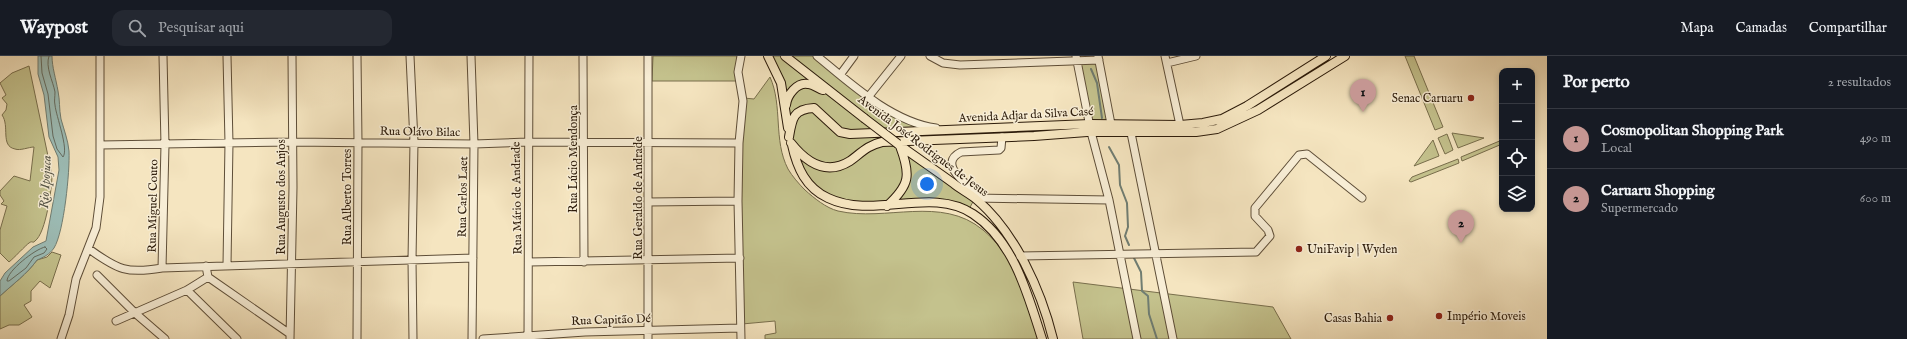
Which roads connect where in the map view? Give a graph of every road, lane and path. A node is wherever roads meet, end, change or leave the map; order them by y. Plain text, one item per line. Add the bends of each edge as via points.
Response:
1 (100, 56) edge
2 (163, 56) edge
3 (227, 56) edge
4 (292, 56) edge
5 (357, 56) edge
6 (410, 56) edge
7 (472, 56) edge
8 (529, 56) edge
9 (583, 56) edge
10 (648, 56) edge
11 (741, 56) edge
12 (768, 56) edge
13 (785, 56) edge
14 (817, 56) edge
15 (854, 56) edge
16 (901, 56) edge
17 (930, 56) edge
18 (1196, 56) edge
19 (1326, 56) edge
20 (1345, 56) edge
21 (1099, 58) edge
22 (1077, 59) edge
23 (1166, 60) edge
24 (840, 75) junction
25 (834, 94) junction
26 (869, 96) junction
27 (786, 115) junction
28 (1111, 124) junction
29 (1180, 125) junction
30 (1090, 128) junction
31 (956, 131) junction
32 (1131, 133) junction
33 (1002, 137) junction
34 (790, 140) junction
35 (292, 142) junction
36 (358, 142) junction
37 (414, 142) junction
38 (527, 142) junction
39 (585, 142) junction
40 (229, 143) junction
41 (649, 143) junction
42 (739, 143) junction
43 (474, 144) junction
44 (100, 145) junction
45 (165, 145) junction
46 (899, 145) junction
47 (975, 198) junction
48 (985, 198) junction
49 (1362, 198) dead end
50 (1109, 200) junction
51 (738, 201) junction
52 (648, 202) junction
53 (887, 206) junction
54 (89, 249) junction
55 (1119, 253) junction
56 (1155, 253) junction
57 (1020, 256) junction
58 (473, 258) junction
59 (740, 258) junction
60 (412, 260) junction
61 (649, 260) junction
62 (358, 262) junction
63 (529, 262) junction
64 (584, 262) junction
65 (292, 264) junction
66 (227, 265) junction
67 (206, 266) junction
68 (162, 268) junction
69 (97, 275) dead end
70 (208, 277) junction
71 (187, 290) junction
72 (135, 313) junction
73 (116, 321) dead end
74 (740, 328) junction
75 (648, 330) junction
76 (585, 335) edge
77 (290, 337) edge
78 (528, 337) edge
79 (61, 339) edge
80 (165, 339) edge
81 (237, 339) edge
82 (357, 339) edge
83 (413, 339) edge
84 (472, 339) edge
85 (483, 339) edge
86 (648, 339) edge
87 (741, 339) edge
88 (1042, 339) edge
89 (1053, 339) edge
90 (1137, 339) edge
91 (1173, 339) edge

1 - 44 street
2 - 45 street, Rua Miguel Couto
3 - 40 street
4 - 35 street, Rua Augusto dos Anjos
5 - 36 street, Rua Alberto Torres
6 - 37 street
7 - 43 street, Rua Carlos Laet
8 - 38 street, Rua Mário de Andrade
9 - 39 street, Rua Lúcio Mendonça
10 - 41 street, Rua Geraldo de Andrade
11 - 42 street via 738,72 743,101
12 - 27 main road, Avenida José Rodrigues de Jesus via 781,83
13 - 25 main road, Avenida José Rodrigues de Jesus
14 - 24 street
15 - 24 street
16 - 26 street
17 - 22 street via 943,63 960,65
18 - 23 street
19 - 29 main road, Avenida Adjar da Silva Casé via 1247,106 1213,121
20 - 32 main road, Avenida Adjar da Silva Casé via 1258,110 1218,129
21 - 22 street
21 - 28 street
22 - 30 street
23 - 29 street
24 - 26 street
25 - 27 main road via 808,84 800,86 789,96
25 - 46 main road, Avenida José Rodrigues de Jesus, bridge
26 - 31 street via 892,113 909,121 922,126
27 - 34 main road, Avenida José Rodrigues de Jesus
28 - 29 main road, Avenida Adjar da Silva Casé
28 - 30 main road, Avenida Adjar da Silva Casé
30 - 31 main road, Avenida Adjar da Silva Casé
30 - 32 main road, Avenida Adjar da Silva Casé
30 - 33 main road, Avenida Adjar da Silva Casé
30 - 50 street
31 - 34 main road, Avenida Adjar da Silva Casé via 855,134 840,132 814,108 806,108 792,118
32 - 56 street
33 - 34 main road, Avenida Adjar da Silva Casé via 882,142 872,144 844,163 828,167 804,158
33 - 48 street via 999,150 961,152 956,154 953,160 954,171 958,177
34 - 53 main road, Avenida José Rodrigues de Jesus via 802,174 823,196 850,206
35 - 36 street, Rua Olávo Bilac
35 - 40 street, Rua Olávo Bilac
35 - 65 street, Rua Augusto dos Anjos
36 - 37 street, Rua Olávo Bilac
36 - 62 street, Rua Alberto Torres
37 - 43 street, Rua Olávo Bilac
37 - 60 street
38 - 39 street, Rua Olávo Bilac
38 - 43 street, Rua Olávo Bilac
38 - 63 street, Rua Mário de Andrade
39 - 41 street, Rua Olávo Bilac
39 - 64 street, Rua Lúcio Mendonça
40 - 45 street, Rua Olávo Bilac
40 - 66 street
41 - 42 street, Rua Olávo Bilac
41 - 52 street, Rua Geraldo de Andrade
42 - 51 street
43 - 58 street, Rua Carlos Laet
44 - 45 street, Rua Olávo Bilac
44 - 54 street via 98,219
45 - 68 street, Rua Miguel Couto
46 - 47 main road, Avenida José Rodrigues de Jesus
46 - 53 main road via 908,173 905,186
47 - 48 street
47 - 57 main road, Avenida José Rodrigues de Jesus via 994,217
48 - 50 street
49 - 56 street via 1307,154 1302,153 1253,212 1270,236 1259,250
50 - 55 street
51 - 52 street
51 - 59 street
52 - 61 street, Rua Geraldo de Andrade
53 - 88 main road, Avenida José Rodrigues de Jesus via 937,203 966,210 984,222 1008,252 1020,273
54 - 68 street via 107,262 127,270
54 - 79 street via 76,280
55 - 56 street
55 - 57 street
55 - 90 street
56 - 91 street
57 - 89 main road, Avenida José Rodrigues de Jesus via 1042,303
58 - 60 street
58 - 84 street, Rua Carlos Laet
59 - 61 street
59 - 74 street
60 - 62 street
60 - 83 street
61 - 64 street
61 - 75 street, Rua Geraldo de Andrade
62 - 65 street
62 - 82 street, Rua Alberto Torres
63 - 64 street
63 - 78 street, Rua Mário de Andrade
65 - 66 street
65 - 77 street, Rua Augusto dos Anjos
66 - 67 street
67 - 68 street
67 - 70 street
69 - 72 street
70 - 71 street
70 - 77 street
71 - 72 street
71 - 81 street
72 - 73 street
72 - 80 street
74 - 75 street, Rua Capitão Dé
74 - 87 street
75 - 76 street, Rua Capitão Dé
75 - 86 street, Rua Geraldo de Andrade
76 - 78 street, Rua Capitão Dé
78 - 85 street, Rua Capitão Dé

